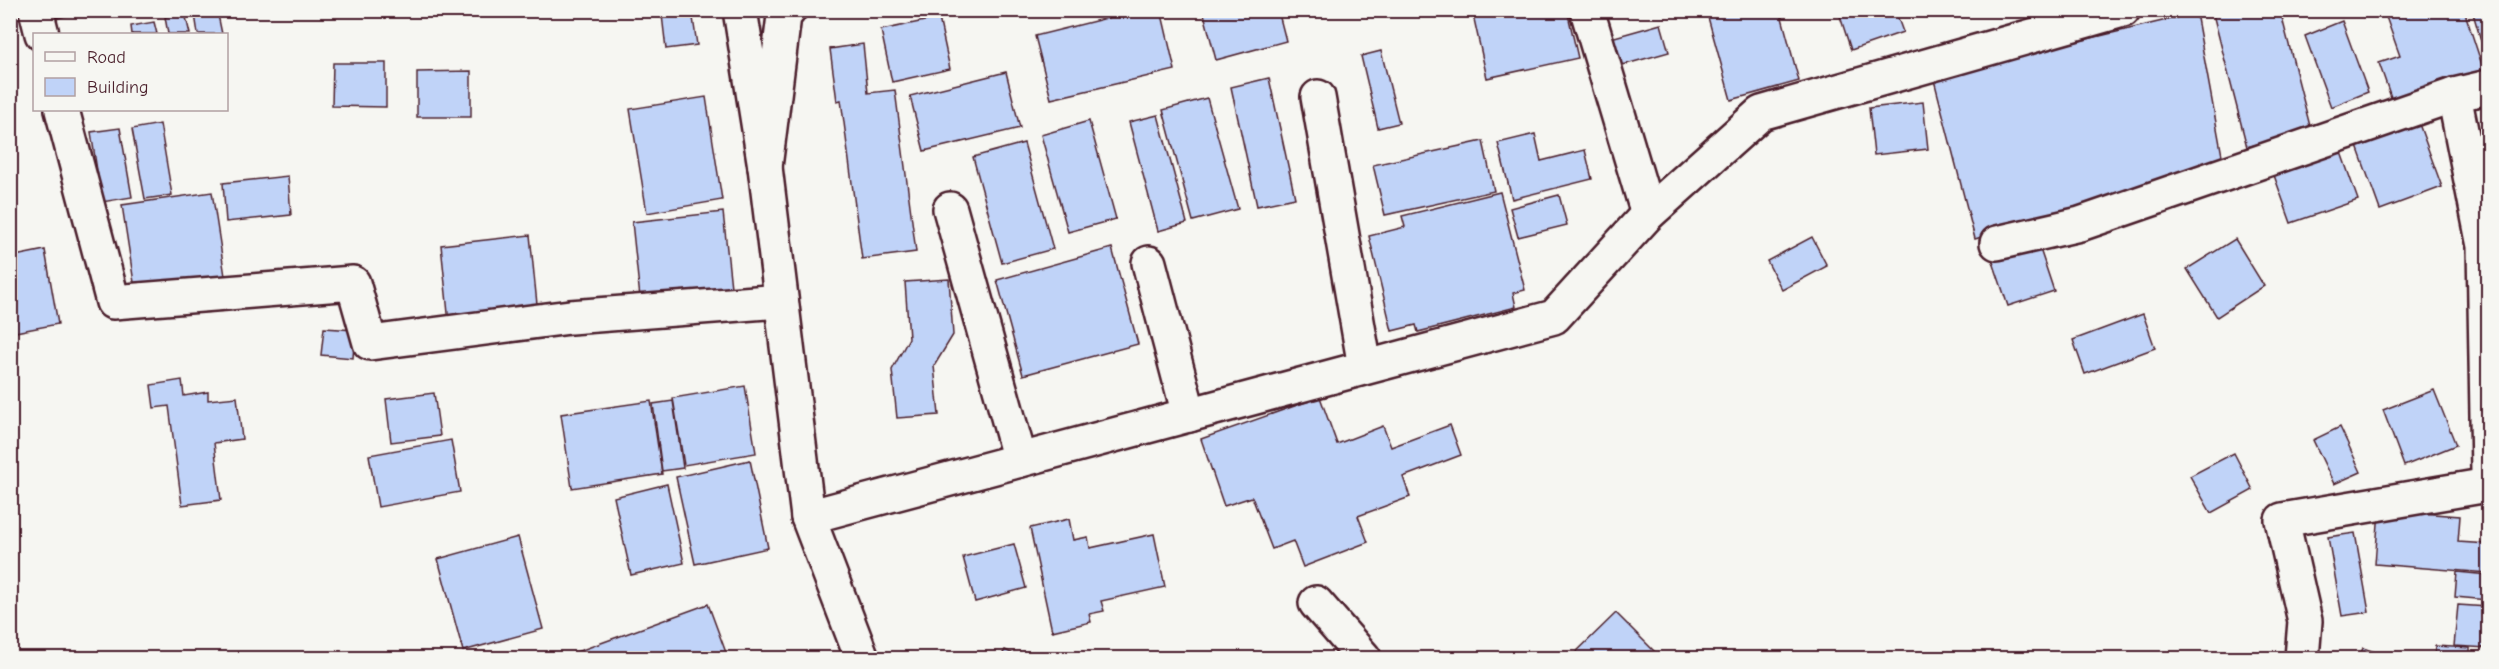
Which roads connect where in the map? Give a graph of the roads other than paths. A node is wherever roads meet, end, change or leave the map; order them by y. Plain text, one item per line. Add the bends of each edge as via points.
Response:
1 (36, 10) edge
2 (740, 10) edge
3 (789, 10) edge
4 (1587, 10) edge
5 (2123, 10) edge
6 (42, 33) edge
7 (2488, 87) edge
8 (2454, 95) junction
9 (1318, 97) dead end
10 (62, 111) edge
11 (765, 166) junction
12 (950, 209) dead end
13 (1648, 214) junction
14 (1997, 243) dead end
15 (1149, 263) dead end
16 (781, 301) junction
17 (1365, 367) junction
18 (1189, 415) junction
19 (1020, 460) junction
20 (2488, 472) edge
21 (2488, 485) edge
22 (808, 517) junction
23 (1316, 603) dead end
24 (862, 658) edge
25 (1364, 658) edge
26 (2302, 658) edge

1 - 6 main road
2 - 11 main road
3 - 11 main road via 784,16
4 - 13 main road
5 - 13 main road via 1761,113
7 - 8 main road
8 - 14 main road via 2080,224
8 - 20 main road via 2484,246
9 - 17 main road
10 - 16 main road via 113,302 353,283 370,343 570,317
11 - 16 main road
12 - 19 main road
13 - 17 main road via 1554,317
15 - 18 main road
16 - 22 main road
17 - 18 main road
18 - 19 main road
19 - 22 main road
21 - 26 main road via 2282,520 2305,621
22 - 24 main road
23 - 25 main road

